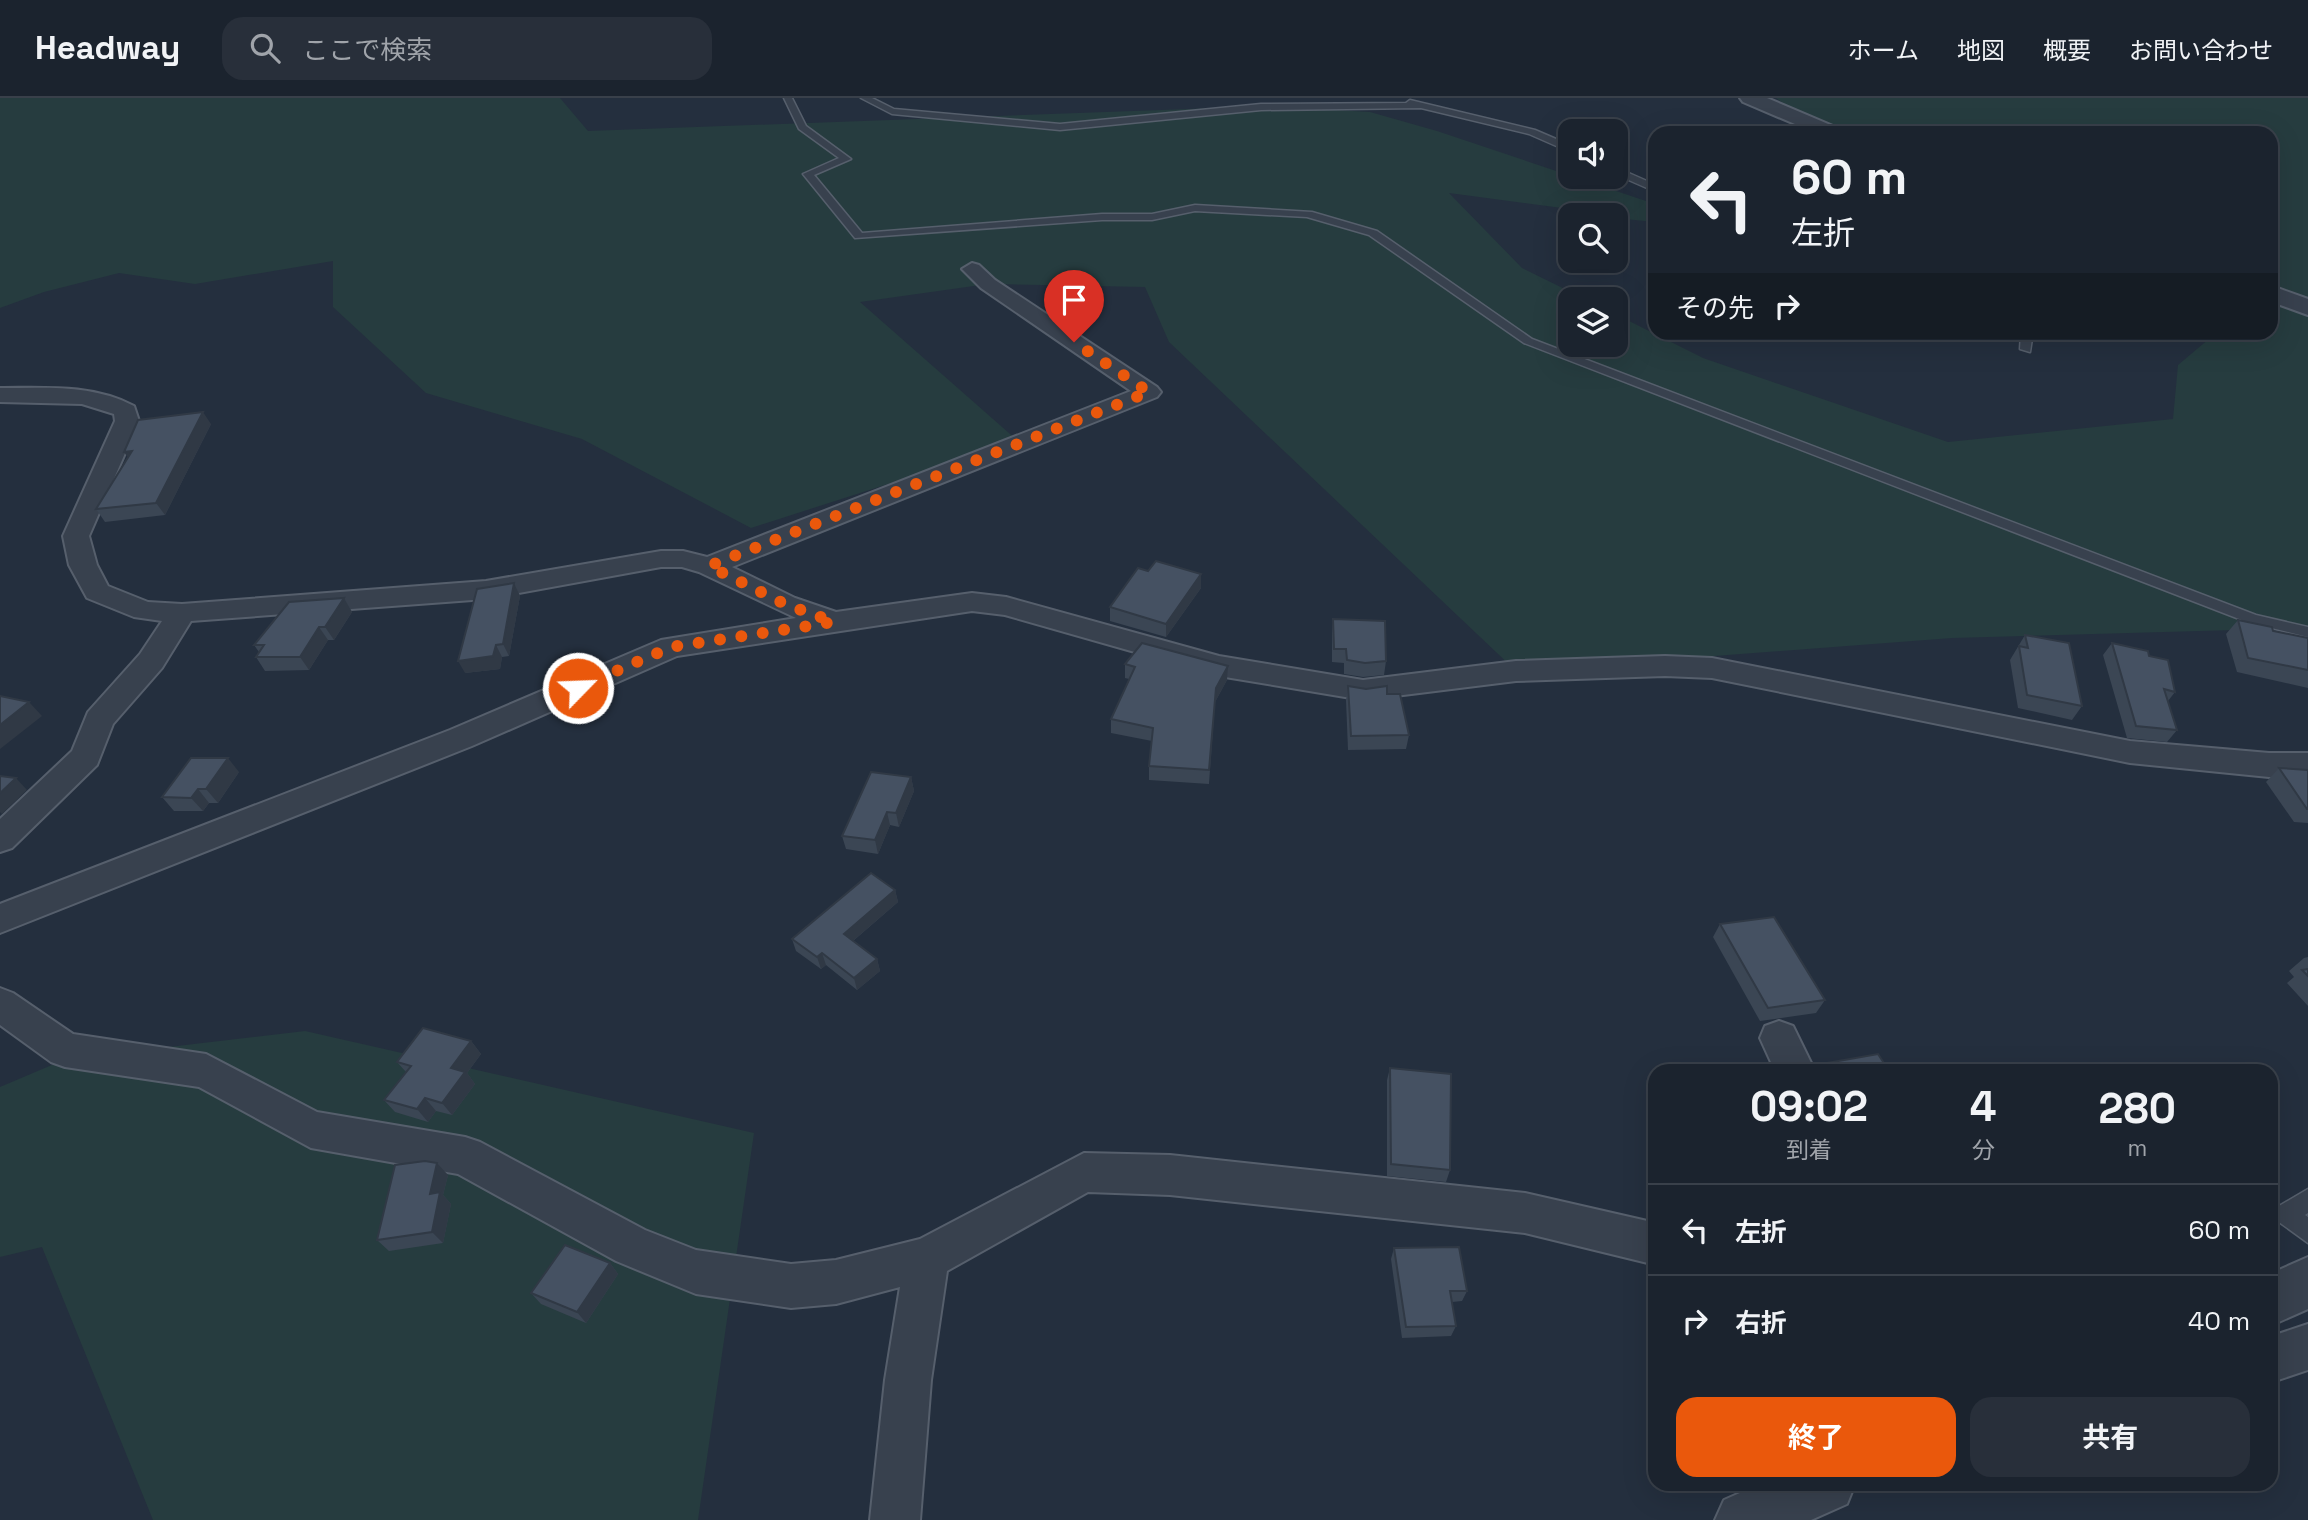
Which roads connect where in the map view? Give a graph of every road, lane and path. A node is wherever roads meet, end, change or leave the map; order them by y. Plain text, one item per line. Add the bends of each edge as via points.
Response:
1 (788, 98) edge
2 (865, 98) edge
3 (1390, 98) edge
4 (1750, 98) edge
5 (1420, 106) junction
6 (1816, 126) edge
7 (1558, 144) edge
8 (1628, 176) edge
9 (1648, 185) edge
10 (972, 269) dead end
11 (2278, 296) edge
12 (2308, 308) edge
13 (2027, 340) edge
14 (2026, 349) dead end
15 (0, 395) edge
16 (709, 566) junction
17 (182, 613) junction
18 (834, 622) junction
19 (2308, 632) edge
20 (2308, 765) edge
21 (0, 839) edge
22 (0, 919) edge
23 (0, 1004) edge
24 (2308, 1200) edge
25 (2308, 1232) edge
26 (1648, 1242) edge
27 (927, 1258) junction
28 (2308, 1282) edge
29 (2278, 1295) edge
30 (2308, 1346) edge
31 (2278, 1357) edge
32 (1811, 1491) edge
33 (895, 1520) edge
34 (1744, 1520) edge

1 - 19 lane via 802,128 846,159 808,174 859,236 1152,217 1195,208 1308,214 1373,233 1528,341 2252,620
2 - 5 lane via 892,111 1060,127 1261,107
3 - 5 lane
4 - 6 street
5 - 7 lane via 1532,132
8 - 9 lane
10 - 16 street via 1149,392
11 - 12 street
13 - 14 lane
15 - 17 street via 88,398 114,403 126,411 127,421 76,536 83,565 97,592 144,611
16 - 17 street via 661,559 486,590
16 - 18 street via 785,604
17 - 21 street via 151,661 99,720 86,757
18 - 20 street via 972,602 1006,606 1219,666 1363,690 1516,671 1712,668 2130,752
18 - 22 street via 671,647 461,738
23 - 27 street via 65,1050 206,1071 311,1129 465,1156 631,1247 696,1272 791,1286 835,1282
24 - 25 lane via 2287,1214
26 - 27 street via 1525,1213 1170,1175 1084,1172
27 - 33 street via 908,1380
28 - 29 street
30 - 31 street
32 - 34 street

